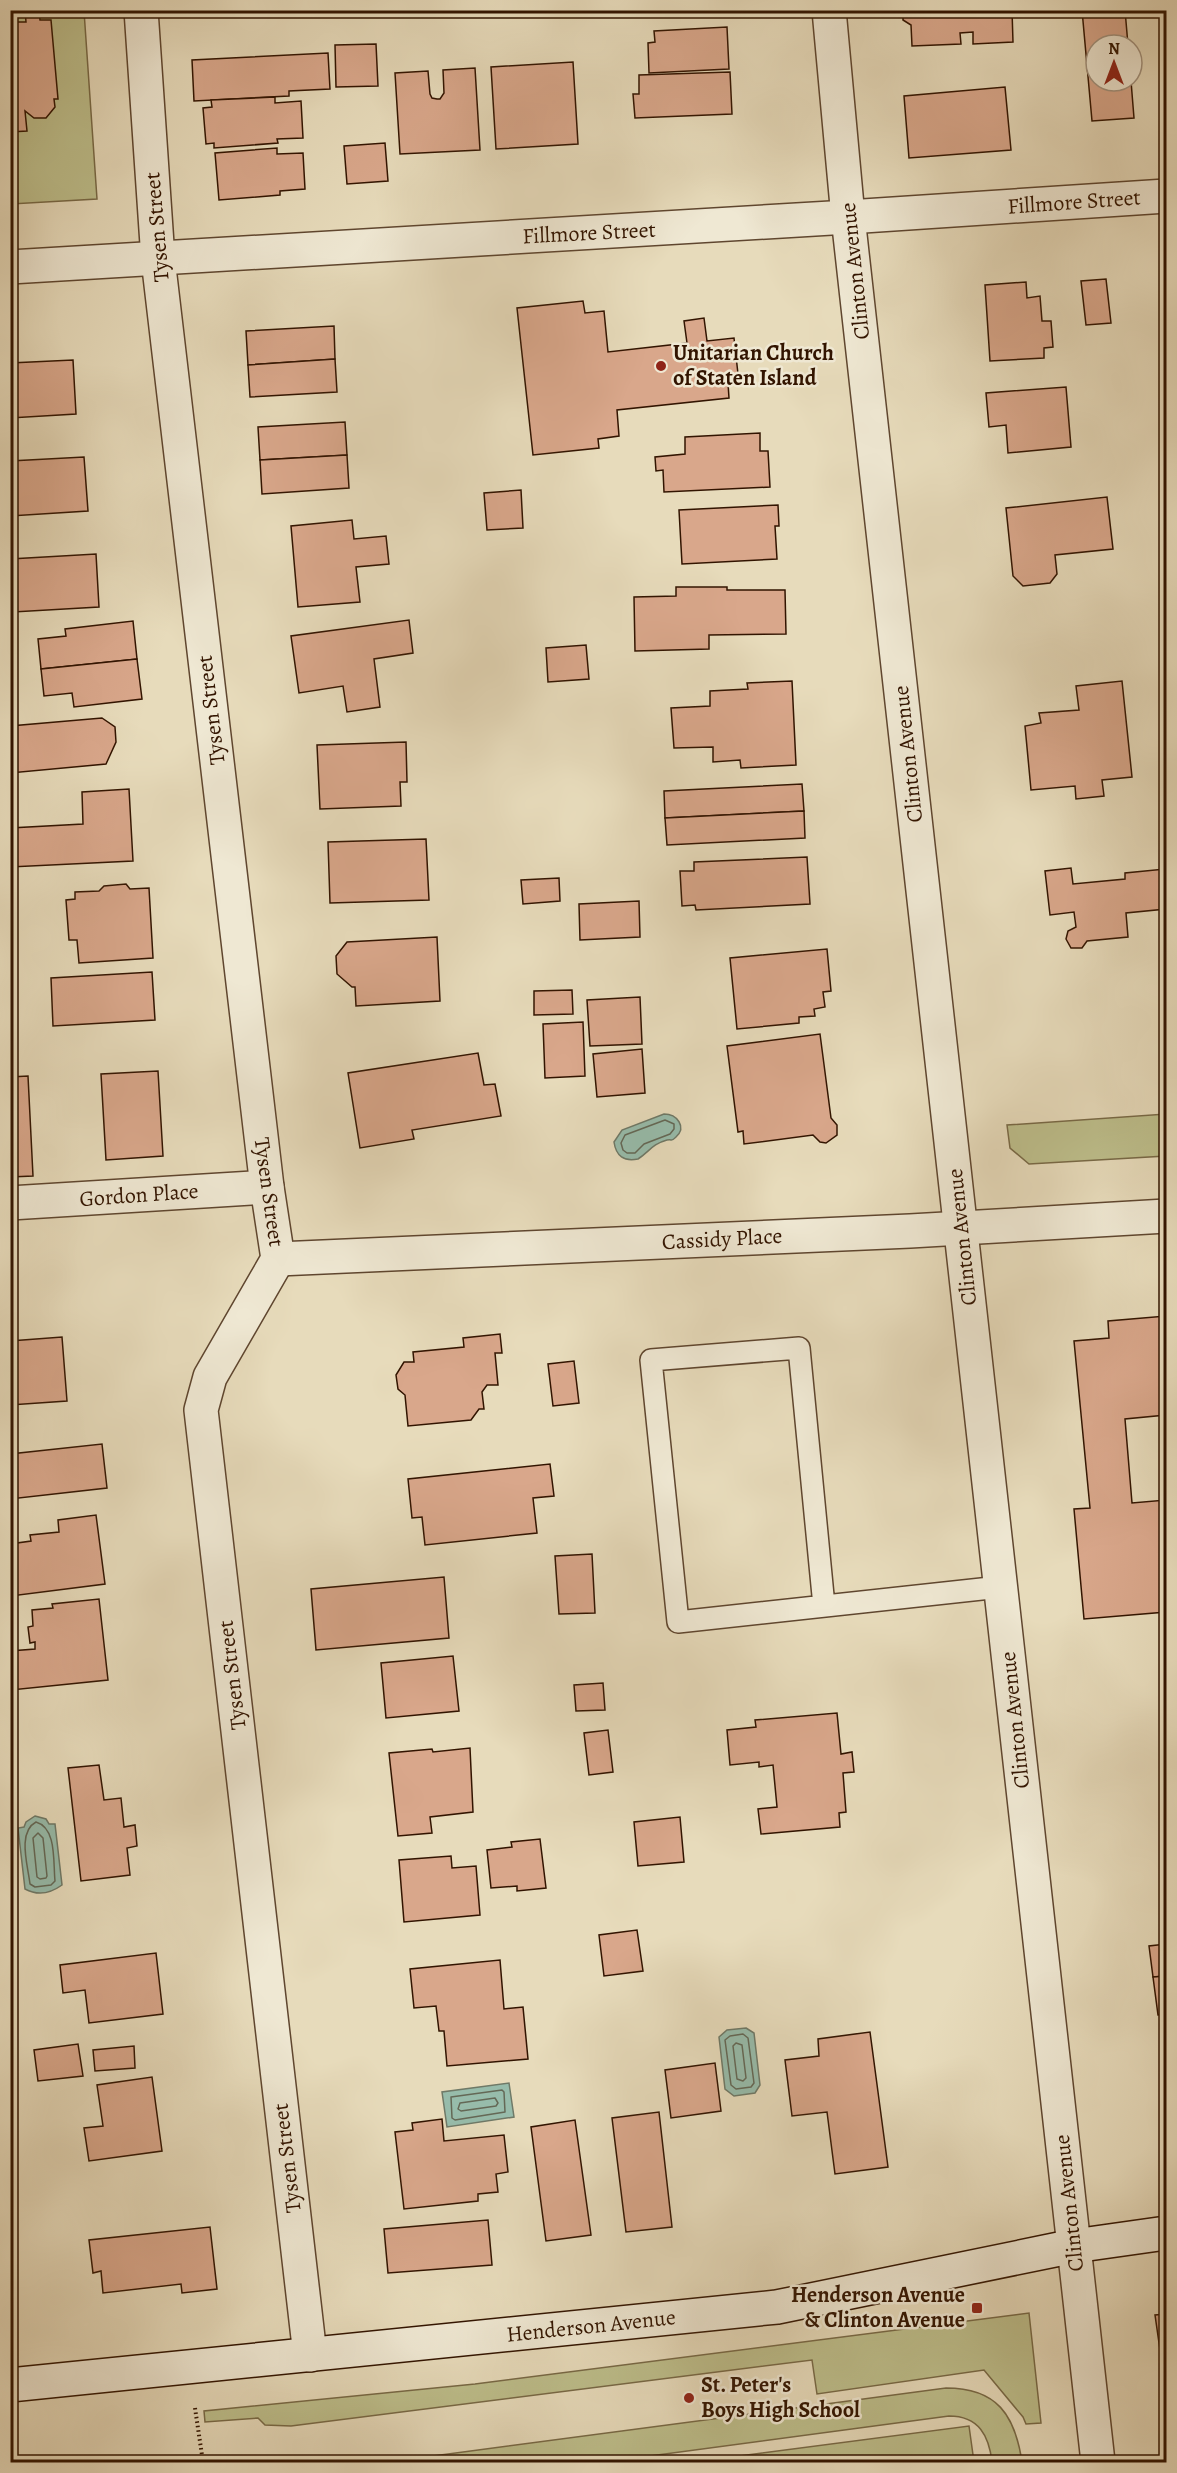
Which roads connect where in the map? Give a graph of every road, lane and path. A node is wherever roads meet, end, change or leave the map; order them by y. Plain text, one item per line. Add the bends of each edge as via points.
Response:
1 (141, 10) edge
2 (829, 10) edge
3 (1167, 196) edge
4 (848, 217) junction
5 (158, 259) junction
6 (10, 267) edge
7 (267, 1187) junction
8 (10, 1203) edge
9 (1167, 1216) edge
10 (961, 1228) junction
11 (278, 1259) junction
12 (1000, 1587) junction
13 (824, 1606) junction
14 (1167, 2233) edge
15 (1074, 2246) junction
16 (310, 2355) junction
17 (10, 2385) edge
18 (195, 2408) dead end
19 (202, 2463) edge
20 (1098, 2463) edge

1 - 5 street, Tysen Street
2 - 4 street, Clinton Avenue
3 - 4 street, Fillmore Street
4 - 5 street, Fillmore Street
4 - 10 street, Clinton Avenue
5 - 6 street, Fillmore Street
5 - 7 street, Tysen Street
7 - 8 street, Gordon Place
7 - 11 street, Tysen Street
9 - 10 street, Cassidy Place
10 - 11 street, Cassidy Place
10 - 12 street, Clinton Avenue
11 - 16 street, Tysen Street via 210,1377 201,1410
12 - 13 lane
12 - 15 street, Clinton Avenue
13 - 13 lane via 678,1622 651,1360 799,1348
14 - 15 street, Henderson Avenue
15 - 16 street, Henderson Avenue via 777,2307
15 - 20 street, Clinton Avenue
16 - 17 street, Henderson Avenue
18 - 19 path

